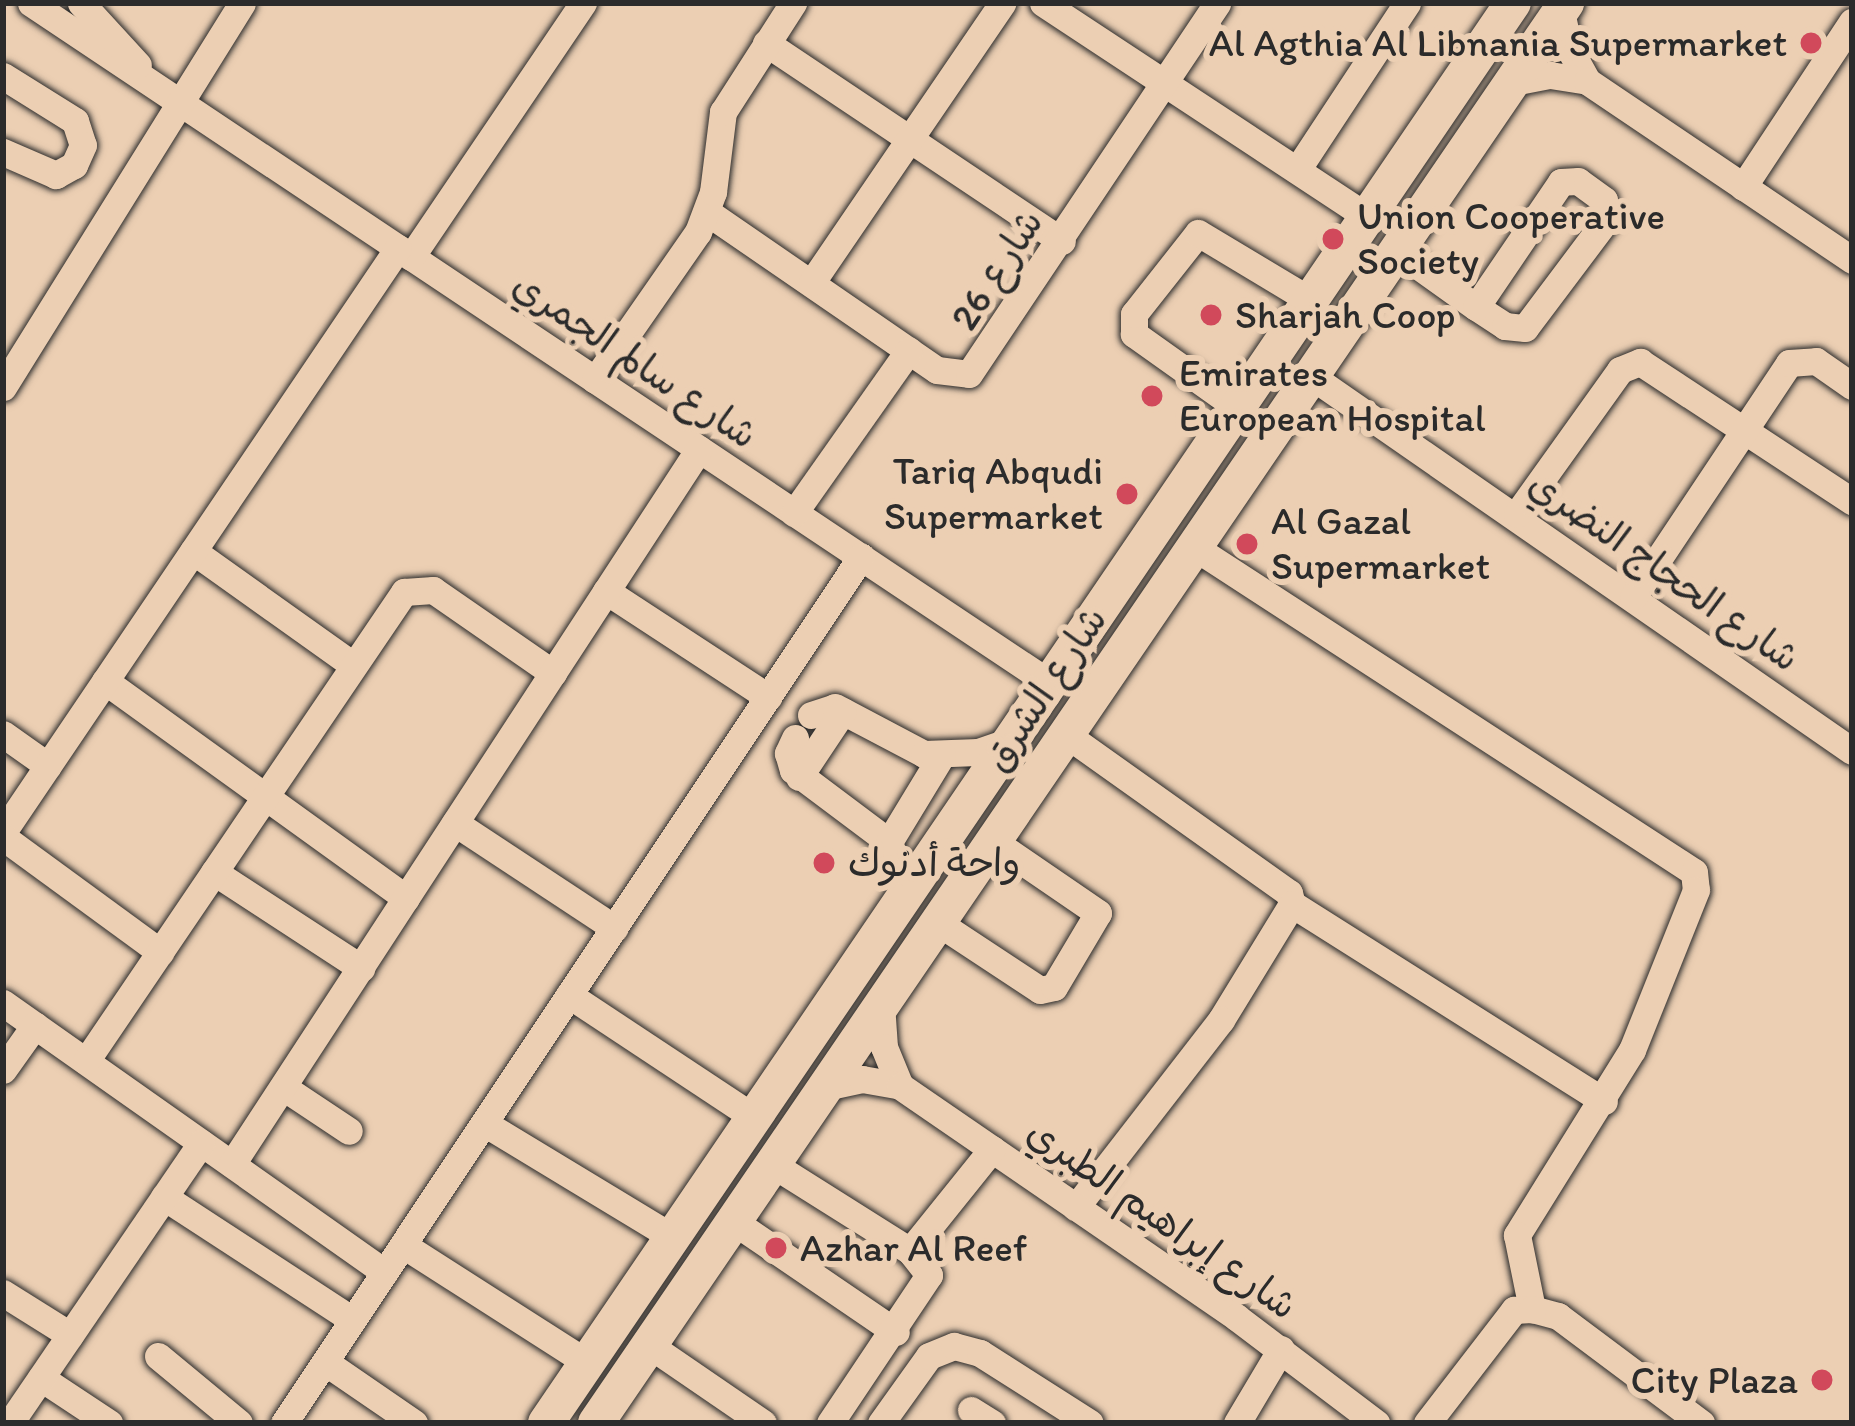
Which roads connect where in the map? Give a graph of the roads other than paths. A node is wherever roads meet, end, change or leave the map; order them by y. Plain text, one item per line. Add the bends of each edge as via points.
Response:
1 (31, 3) edge
2 (81, 3) edge
3 (242, 3) edge
4 (583, 3) edge
5 (793, 3) edge
6 (1002, 3) edge
7 (1043, 3) edge
8 (1217, 3) edge
9 (1407, 3) edge
10 (1513, 3) edge
11 (1564, 7) edge
12 (1852, 22) edge
13 (766, 43) junction
14 (1844, 54) edge
15 (3, 76) edge
16 (1587, 81) junction
17 (1513, 82) junction
18 (1165, 83) junction
19 (176, 101) junction
20 (909, 139) junction
21 (3, 152) edge
22 (80, 157) junction
23 (1297, 170) junction
24 (124, 187) junction
25 (1743, 187) junction
26 (707, 212) junction
27 (1368, 217) junction
28 (1062, 242) junction
29 (1396, 250) junction
30 (404, 253) junction
31 (1852, 260) edge
32 (812, 282) junction
33 (1311, 301) junction
34 (1476, 307) junction
35 (909, 350) junction
36 (1311, 376) junction
37 (595, 380) junction
38 (1852, 386) edge
39 (3, 387) edge
40 (1238, 408) junction
41 (1744, 428) junction
42 (699, 449) junction
43 (1852, 501) edge
44 (794, 513) junction
45 (1517, 514) junction
46 (1194, 547) junction
47 (193, 551) junction
48 (861, 557) junction
49 (606, 591) junction
50 (1633, 597) junction
51 (353, 665) junction
52 (553, 673) junction
53 (105, 681) junction
54 (1051, 684) junction
55 (768, 697) junction
56 (844, 711) junction
57 (3, 734) edge
58 (1064, 734) junction
59 (1012, 740) junction
60 (1852, 751) edge
61 (942, 755) junction
62 (48, 766) junction
63 (799, 777) junction
64 (265, 796) junction
65 (455, 823) junction
66 (3, 834) edge
67 (993, 841) junction
68 (889, 842) junction
69 (214, 872) junction
70 (906, 890) junction
71 (406, 898) junction
72 (1292, 904) junction
73 (937, 922) junction
74 (614, 928) junction
75 (160, 952) junction
76 (361, 968) junction
77 (569, 995) junction
78 (3, 1003) edge
79 (881, 1004) junction
80 (35, 1025) junction
81 (86, 1061) junction
82 (3, 1070) edge
83 (900, 1086) junction
84 (825, 1087) junction
85 (283, 1088) junction
86 (1604, 1101) junction
87 (752, 1116) junction
88 (484, 1123) junction
89 (349, 1131) dead end
90 (201, 1143) junction
91 (992, 1149) junction
92 (232, 1164) junction
93 (772, 1164) junction
94 (164, 1197) junction
95 (1076, 1207) junction
96 (733, 1221) junction
97 (674, 1238) junction
98 (403, 1245) junction
99 (910, 1251) junction
100 (385, 1272) junction
101 (3, 1293) edge
102 (1532, 1309) junction
103 (353, 1320) junction
104 (896, 1332) junction
105 (70, 1335) junction
106 (649, 1346) junction
107 (1281, 1348) junction
108 (158, 1355) dead end
109 (325, 1362) junction
110 (586, 1362) junction
111 (41, 1378) junction
112 (3, 1415) edge
113 (12, 1422) edge
114 (109, 1423) edge
115 (238, 1423) edge
116 (284, 1423) edge
117 (414, 1423) edge
118 (546, 1423) edge
119 (596, 1423) edge
120 (763, 1423) edge
121 (830, 1423) edge
122 (881, 1423) edge
123 (1090, 1423) edge
124 (1237, 1423) edge
125 (1376, 1423) edge
126 (1427, 1423) edge
127 (1701, 1423) edge

1 - 19 street, شارع سالم الجمري
2 - 19 street, شارع سالم الجمري
3 - 19 street
4 - 30 street
5 - 13 street
6 - 20 street
7 - 18 street
8 - 18 street, شارع 26
9 - 23 street
10 - 27 main road, شارع الشرق
11 - 16 street
11 - 17 main road, شارع الشرق
12 - 14 street
13 - 20 street
13 - 26 street via 723,112
14 - 25 street
15 - 22 street via 75,121
16 - 17 street via 1550,75
16 - 25 street
17 - 29 main road, شارع الشرق
18 - 23 street
18 - 28 street, شارع 26
19 - 24 street
19 - 30 street, شارع سالم الجمري
20 - 28 street
20 - 32 street
21 - 22 street via 45,175 65,172
22 - 24 street
23 - 27 street
24 - 39 street
25 - 31 street
26 - 32 street, شارع 26
26 - 37 street
27 - 33 main road, شارع الشرق
28 - 35 street, شارع 26 via 978,368 947,375
29 - 34 street
29 - 36 main road, شارع الشرق
30 - 37 street, شارع سالم الجمري
30 - 47 street
32 - 35 street, شارع 26
33 - 40 main road, شارع الشرق
33 - 40 street via 1198,233 1134,314 1134,334
34 - 34 street via 1511,328 1537,320 1606,220 1604,200 1578,181 1561,182
35 - 44 street
36 - 45 street, شارع الحجاج النضري
36 - 46 main road, شارع الشرق
37 - 42 street, شارع سالم الجمري
38 - 41 street via 1816,361 1795,360
40 - 54 main road, شارع الشرق
41 - 43 street
41 - 45 street via 1651,365 1632,363
41 - 50 street
42 - 44 street, شارع سالم الجمري
42 - 49 street
44 - 48 street, شارع سالم الجمري
45 - 50 street, شارع الحجاج النضري
46 - 58 main road, شارع الشرق
46 - 86 street via 1694,872 1696,890
47 - 51 street
47 - 53 street
48 - 54 street, شارع سالم الجمري
48 - 55 street
49 - 52 street
49 - 55 street
50 - 60 street, شارع الحجاج النضري
51 - 52 street via 399,598 418,586
51 - 64 street
52 - 65 street
53 - 62 street
53 - 64 street
54 - 59 main road, شارع الشرق
55 - 74 street
56 - 61 street via 907,749
56 - 63 street
56 - 63 street via 826,707 803,726 789,762
57 - 62 street
58 - 67 main road, شارع الشرق
58 - 72 street via 1289,893
59 - 61 street
59 - 70 main road, شارع الشرق
61 - 68 street
62 - 66 street
63 - 68 street
64 - 69 street
64 - 71 street
65 - 71 street
65 - 74 street
66 - 75 street
67 - 73 main road, شارع الشرق
67 - 73 street via 1098,913 1054,987 1040,990
68 - 70 street
69 - 75 street
69 - 76 street
70 - 87 main road, شارع الشرق
71 - 76 street
72 - 86 street
72 - 95 street via 1221,1020
73 - 79 main road, شارع الشرق
74 - 77 street
75 - 81 street
76 - 85 street
77 - 87 street
77 - 88 street
78 - 80 street
79 - 83 street via 884,1047
79 - 84 main road, شارع الشرق
80 - 81 street
80 - 82 street
81 - 90 street
83 - 84 street via 862,1079
83 - 91 street, شارع إبراهيم الطبري
84 - 93 main road, شارع الشرق
85 - 89 street
85 - 92 street
86 - 102 street via 1517,1235
87 - 97 main road, شارع الشرق
88 - 97 street
88 - 98 street
90 - 92 street
90 - 94 street
91 - 95 street, شارع إبراهيم الطبري
91 - 99 street
92 - 100 street
93 - 96 main road, شارع الشرق
93 - 99 street
94 - 103 street
94 - 105 street
95 - 107 street, شارع إبراهيم الطبري
96 - 104 street
96 - 106 main road, شارع الشرق
97 - 110 main road, شارع الشرق
98 - 100 street
98 - 110 street
99 - 104 street via 929,1275
100 - 103 street
101 - 105 street
102 - 126 street via 1514,1310
102 - 127 street via 1558,1316
103 - 109 street
104 - 121 street
105 - 111 street
106 - 119 main road, شارع الشرق
106 - 120 street
107 - 124 street
107 - 125 street, شارع إبراهيم الطبري
108 - 115 street
109 - 116 street
109 - 117 street
110 - 118 main road, شارع الشرق
111 - 113 street
111 - 114 street
112 - 113 street
122 - 123 street via 928,1356 954,1346 980,1353

